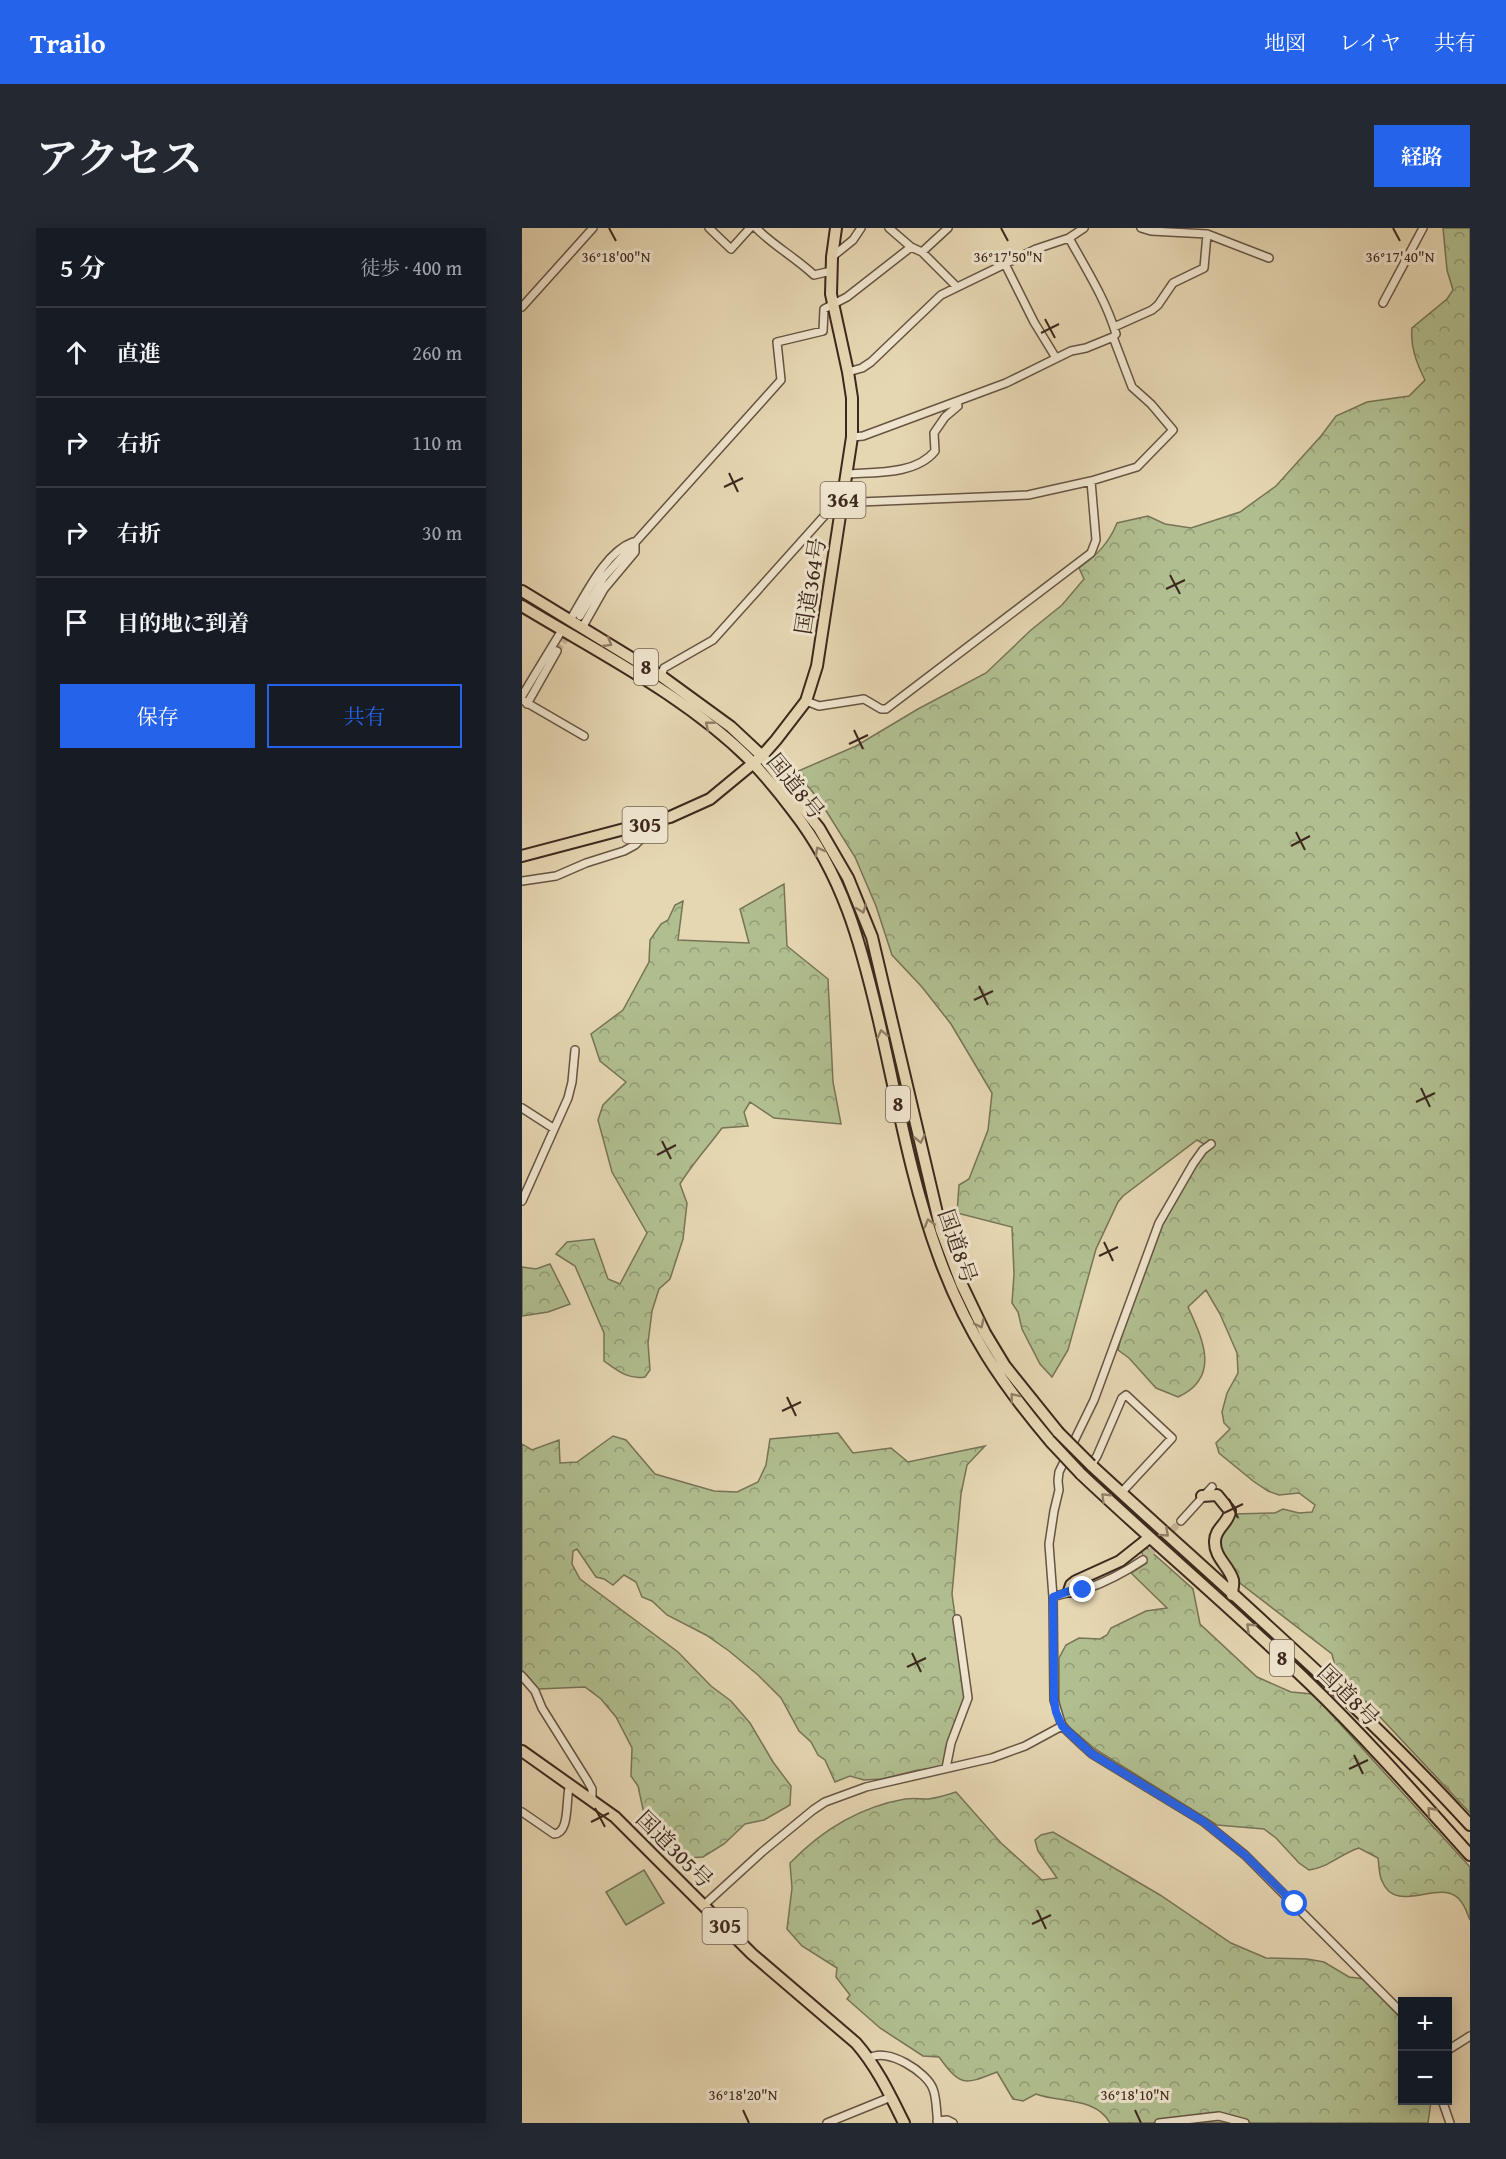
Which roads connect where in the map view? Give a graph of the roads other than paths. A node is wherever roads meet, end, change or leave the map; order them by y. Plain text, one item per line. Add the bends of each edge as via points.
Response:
1 (593, 228) edge
2 (710, 228) edge
3 (750, 228) edge
4 (756, 228) edge
5 (836, 228) edge
6 (861, 228) edge
7 (889, 228) edge
8 (948, 228) edge
9 (1084, 228) edge
10 (1141, 228) edge
11 (1423, 228) edge
12 (1207, 234) junction
13 (1069, 238) junction
14 (911, 247) junction
15 (922, 252) junction
16 (832, 257) junction
17 (1269, 258) dead end
18 (1005, 264) junction
19 (831, 271) junction
20 (956, 286) junction
21 (1383, 303) dead end
22 (832, 306) junction
23 (522, 307) edge
24 (1114, 327) junction
25 (1113, 338) junction
26 (1056, 358) junction
27 (848, 372) junction
28 (957, 402) junction
29 (852, 437) junction
30 (847, 474) junction
31 (1091, 481) junction
32 (861, 502) dead end
33 (842, 503) junction
34 (635, 542) junction
35 (522, 591) edge
36 (522, 606) edge
37 (575, 618) junction
38 (582, 627) junction
39 (562, 630) junction
40 (557, 651) tunnel mouth
41 (661, 675) junction
42 (523, 701) edge
43 (806, 701) junction
44 (584, 736) dead end
45 (757, 759) junction
46 (642, 825) junction
47 (522, 856) edge
48 (522, 881) edge
49 (575, 1050) dead end
50 (522, 1108) edge
51 (553, 1128) junction
52 (1210, 1144) dead end
53 (522, 1201) edge
54 (1091, 1466) junction
55 (1212, 1487) dead end
56 (1121, 1493) junction
57 (1203, 1496) junction
58 (1181, 1521) tunnel mouth
59 (1149, 1538) junction
60 (1143, 1560) tunnel mouth
61 (1069, 1591) junction
62 (1232, 1594) junction
63 (1053, 1597) junction
64 (957, 1619) dead end
65 (522, 1676) edge
66 (1062, 1726) junction
67 (522, 1751) edge
68 (946, 1768) junction
69 (570, 1784) junction
70 (591, 1799) junction
71 (522, 1812) edge
72 (1470, 1825) edge
73 (1470, 1855) edge
74 (704, 1905) junction
75 (1398, 2009) edge
76 (1470, 2036) edge
77 (1452, 2047) edge
78 (870, 2058) junction
79 (891, 2097) junction
80 (1444, 2105) edge
81 (937, 2122) edge
82 (827, 2123) edge
83 (904, 2123) edge
84 (953, 2123) edge
85 (1159, 2123) edge
86 (1245, 2123) edge
87 (1450, 2123) edge

1 - 23 street
2 - 3 street via 731,249
4 - 19 street via 814,275
5 - 16 highway, 国道364号 / 364
6 - 16 street
7 - 14 street
8 - 15 street
9 - 13 street
10 - 12 street
11 - 21 street
12 - 17 street
12 - 24 street via 1204,268 1173,283 1152,310
13 - 18 street
13 - 24 street
14 - 15 street
14 - 22 street
15 - 20 street
16 - 19 highway, 国道364号 / 364
18 - 20 street
18 - 26 street
19 - 22 highway, 国道364号 / 364
20 - 27 street via 930,303 871,362
22 - 27 highway, 国道364号 / 364
22 - 34 street via 824,309 823,331 777,342 781,380
24 - 25 street
25 - 26 street
25 - 31 street via 1132,387 1173,430 1137,467
26 - 28 street
27 - 29 highway, 国道364号 / 364
28 - 29 street
28 - 30 street via 958,406 934,433 935,451 922,462 897,470
29 - 30 highway, 国道364号 / 364
30 - 33 highway, 国道364号 / 364
31 - 32 street via 1017,497
31 - 43 street via 1096,540 1091,553 886,710 864,699 819,706
33 - 41 street via 835,504 713,640 664,668
33 - 43 highway, 国道364号 / 364 via 817,666
34 - 37 street via 617,552 600,570
34 - 38 street via 635,552 604,589
35 - 37 highway, 国道8号 / 8
36 - 39 highway, 国道8号 / 8
37 - 38 highway, 国道8号 / 8
38 -> 41 highway, 国道8号 / 8
39 - 42 street
45 -> 39 highway, 国道8号 / 8 via 649,682
40 - 42 street
41 - 45 highway, 国道8号 / 8 via 731,727
42 - 44 street
43 - 45 highway, 国道364号 / 364
45 - 46 highway, 305 via 710,799 670,818
45 -> 54 highway, 国道8号 / 8, bridge via 819,828 852,886 872,937 941,1230 961,1283 1005,1366
59 -> 45 highway, 国道8号 / 8, bridge via 1051,1442 1011,1394 970,1331 938,1255 915,1178 851,917 812,838
46 - 47 highway, 305
46 - 48 street via 644,836 624,851 555,876
49 - 51 street via 572,1082
50 - 51 street
51 - 53 street
52 - 63 street via 1159,1223 1094,1400 1059,1472 1049,1544
54 - 56 highway, 国道8号 / 8
54 - 56 street via 1126,1395 1172,1438
55 - 57 street
56 -> 62 highway, 国道8号 / 8
57 - 58 street
57 - 62 highway via 1217,1495 1230,1511 1215,1542 1233,1581
59 - 61 highway via 1120,1561 1076,1581
73 -> 59 highway, 国道8号 / 8 via 1369,1742 1221,1600
60 - 61 street via 1108,1580
61 - 63 street
62 - 72 highway, 国道8号 / 8 via 1419,1769
63 - 66 street via 1054,1700
64 - 68 street via 968,1698
65 - 70 street via 535,1691 587,1780
66 - 68 street via 992,1758
66 - 75 street via 1092,1754 1204,1822 1245,1855
67 - 69 highway, 国道305号 / 305
68 - 74 street via 866,1787 825,1802
69 - 70 highway, 国道305号 / 305
69 - 71 street via 565,1822 559,1834
70 - 74 highway, 国道305号 / 305 via 637,1838
74 - 78 highway, 国道305号 / 305 via 752,1954
76 - 77 street
78 - 79 highway, 国道305号 / 305
78 - 81 street via 891,2057 925,2075 934,2090
79 - 82 street
79 - 83 highway, 国道305号 / 305
80 - 87 street
81 - 84 street
85 - 86 street via 1219,2116

